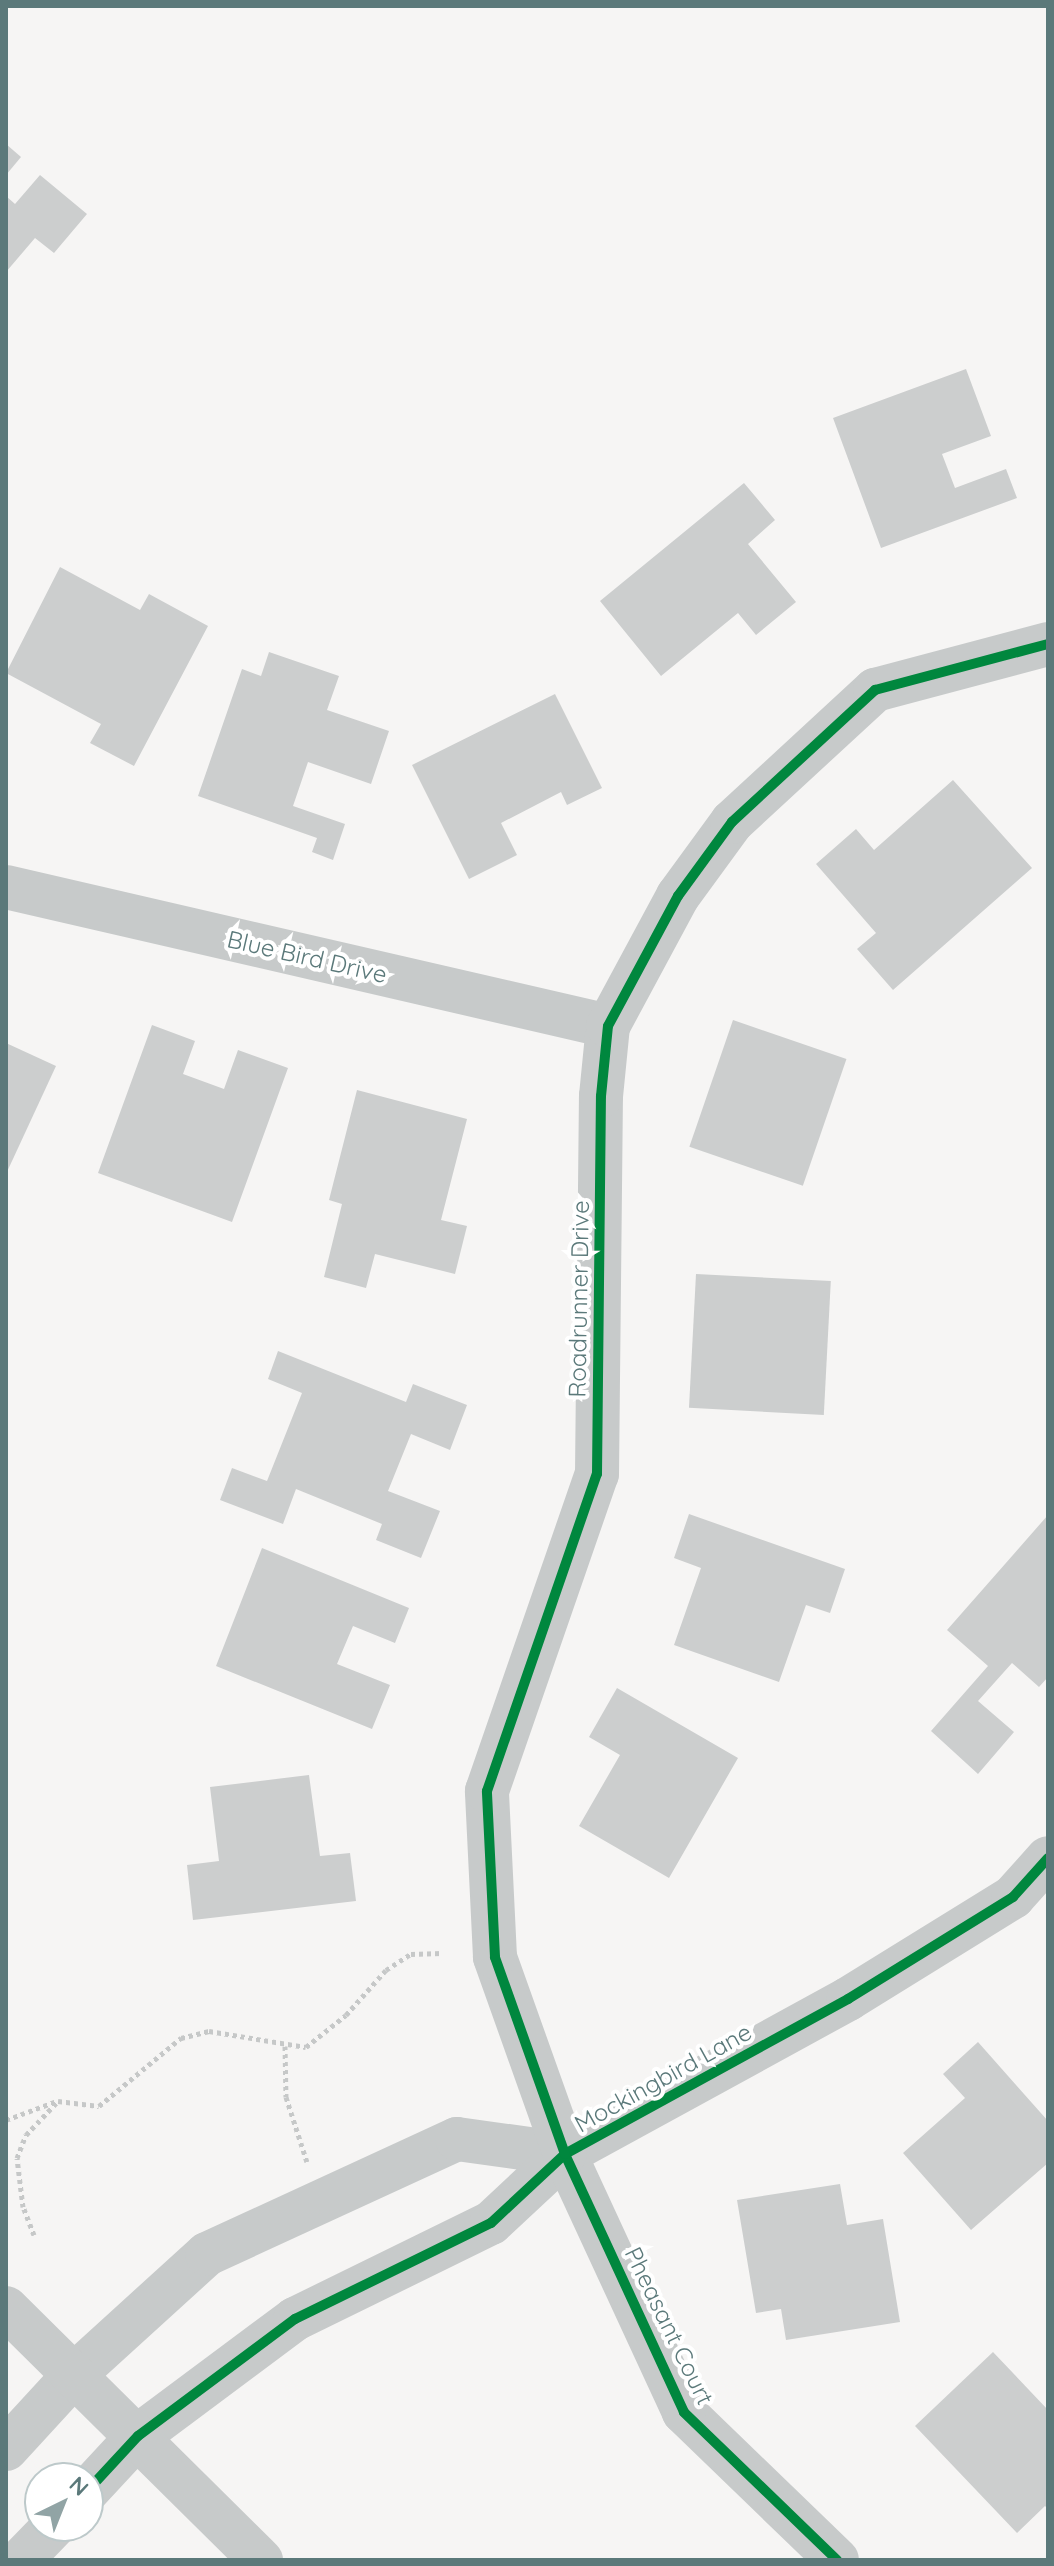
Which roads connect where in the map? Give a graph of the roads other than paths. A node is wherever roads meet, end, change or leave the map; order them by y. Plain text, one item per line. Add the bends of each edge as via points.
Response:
1 (1048, 644) edge
2 (6, 887) edge
3 (608, 1026) junction
4 (1048, 1858) edge
5 (565, 2154) junction
6 (6, 2308) edge
7 (75, 2374) junction
8 (138, 2436) junction
9 (6, 2449) edge
10 (104, 2473) edge
11 (38, 2542) edge
12 (21, 2560) edge
13 (261, 2560) edge
14 (837, 2560) edge

1 - 3 street, Roadrunner Drive via 875,690 732,822 678,896
2 - 3 street, Blue Bird Drive
3 - 5 street, Roadrunner Drive via 601,1096 597,1474 487,1791 495,1957
4 - 5 street, Mockingbird Lane via 1013,1897 848,1999
5 - 7 street, Mockingbird Lane via 457,2139 207,2254
5 - 8 street, Mockingbird Lane via 491,2223 295,2319
5 - 14 street, Pheasant Court via 684,2412
6 - 7 street
7 - 8 street
7 - 9 street, Mockingbird Lane
8 - 10 street, Mockingbird Lane
8 - 13 street
11 - 12 street

